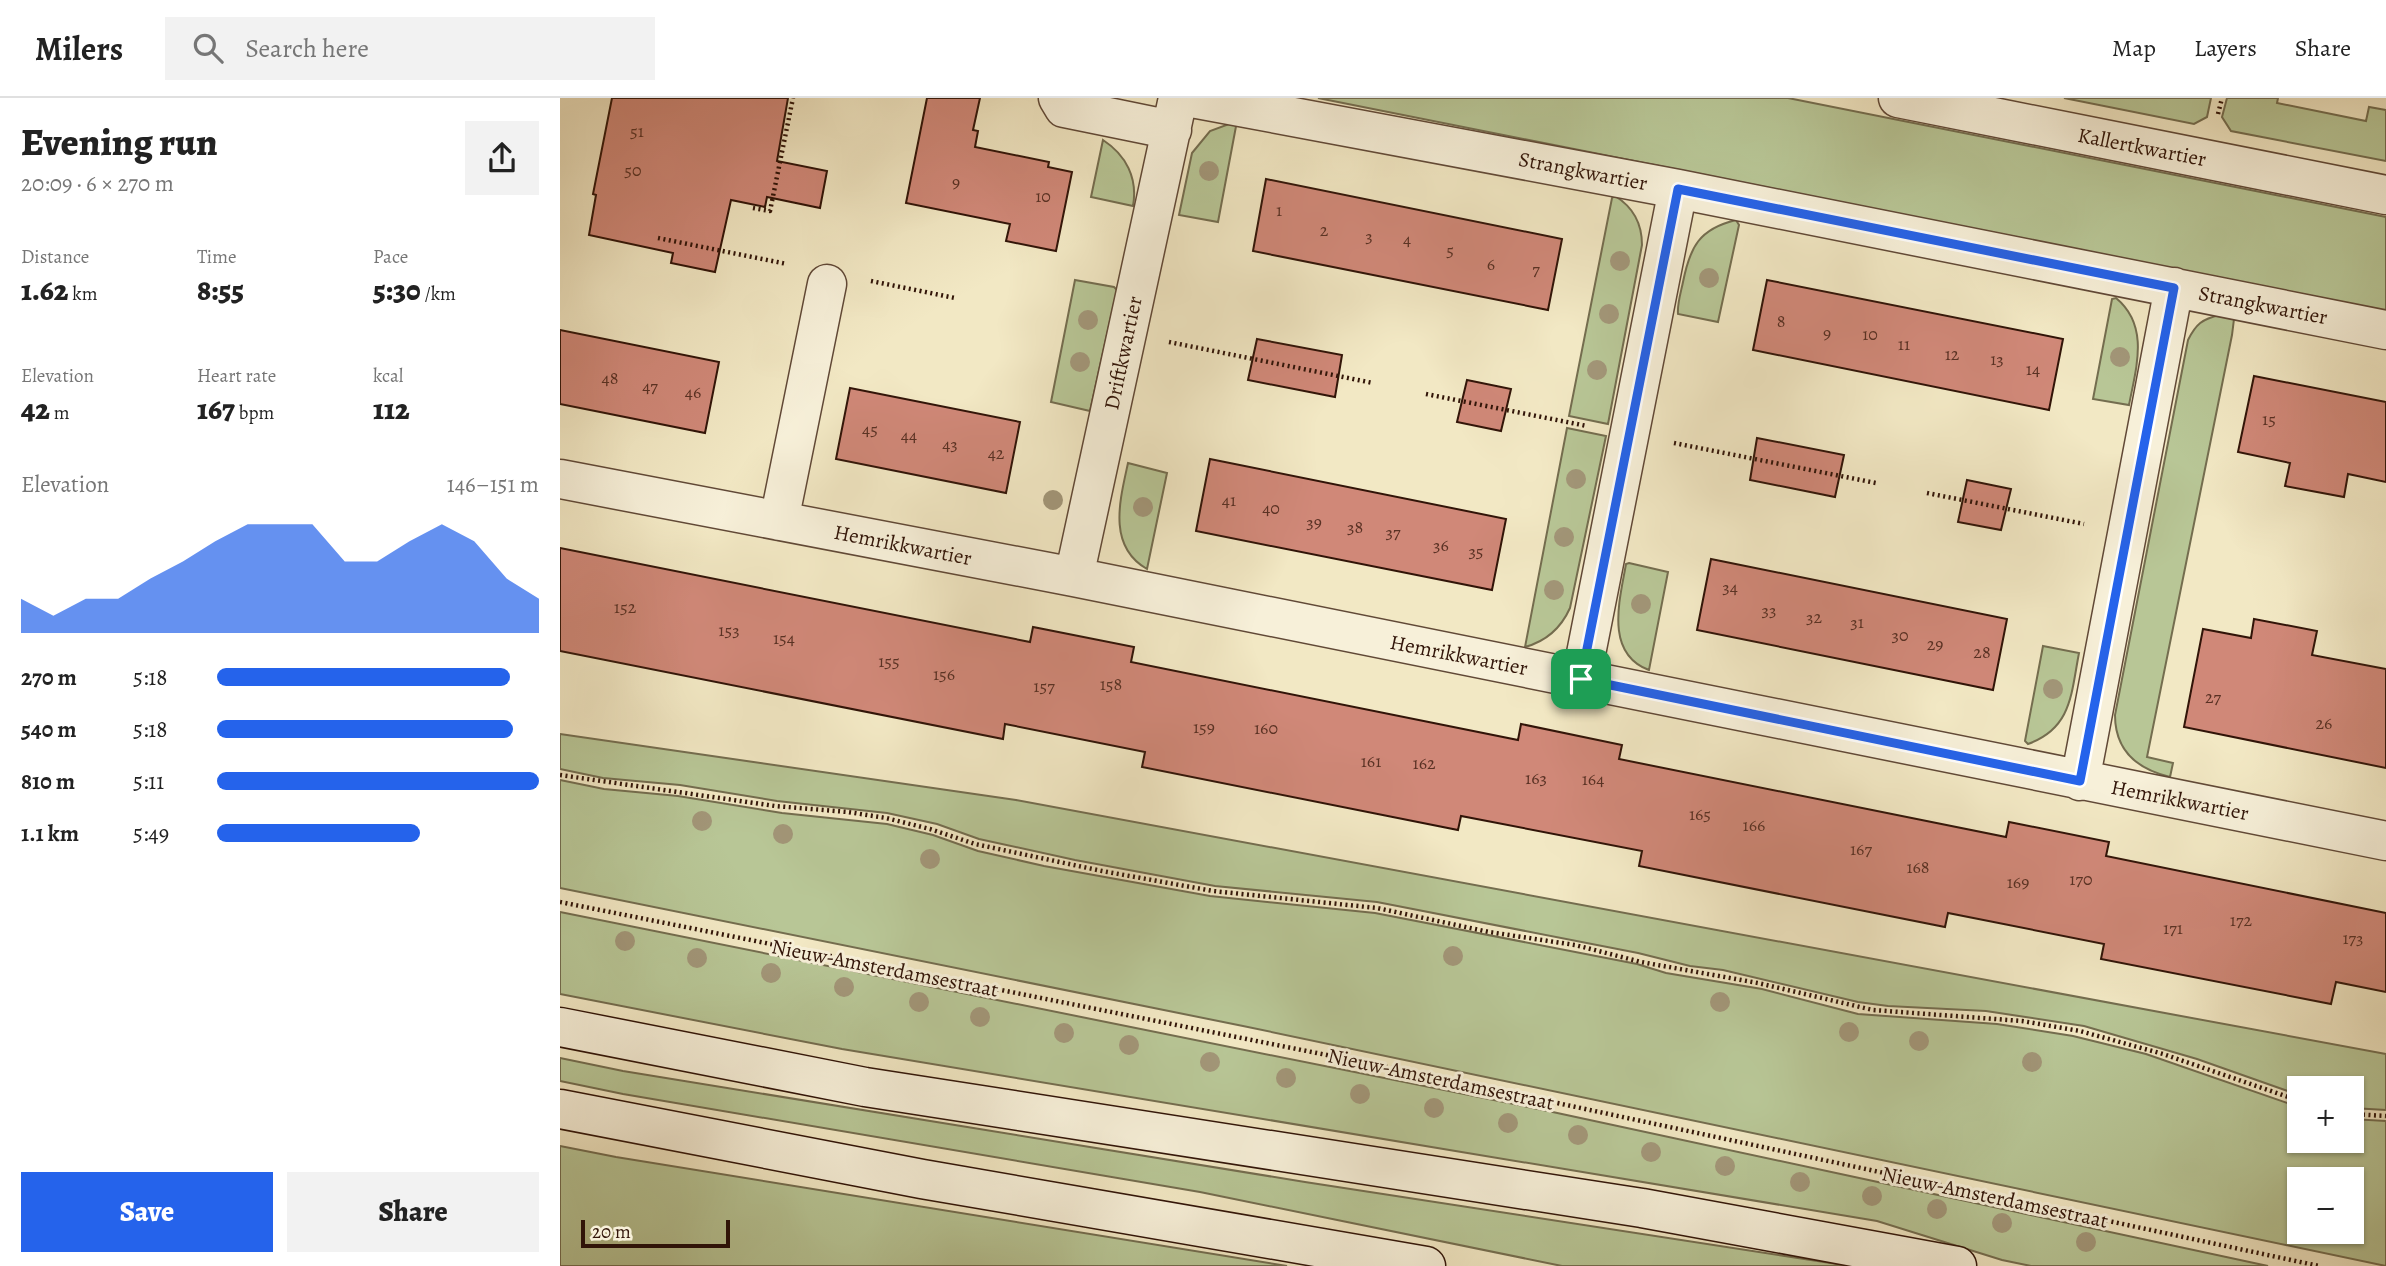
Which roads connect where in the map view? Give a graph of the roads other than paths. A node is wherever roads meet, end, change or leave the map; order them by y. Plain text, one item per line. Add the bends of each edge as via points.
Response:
1 (1058, 98) edge
2 (1192, 98) edge
3 (1898, 98) edge
4 (1175, 114) edge
5 (1678, 189) junction
6 (2386, 195) edge
7 (827, 284) dead end
8 (2174, 288) junction
9 (2386, 330) edge
10 (560, 479) edge
11 (779, 521) junction
12 (1074, 577) junction
13 (1581, 679) junction
14 (2080, 781) junction
15 (2386, 841) edge
16 (560, 1027) edge
17 (560, 1110) edge
18 (1426, 1266) edge
19 (1957, 1266) edge

1 - 4 street, Driftkwartier via 1064,108
2 - 5 street, Strangkwartier
3 - 6 street, Kallertkwartier
4 - 12 street, Driftkwartier
5 - 8 street, Strangkwartier
5 - 13 street
7 - 11 street
8 - 9 street, Strangkwartier
8 - 14 street
10 - 11 street, Hemrikkwartier
11 - 12 street, Hemrikkwartier
12 - 13 street, Hemrikkwartier
13 - 14 street, Hemrikkwartier
14 - 15 street, Hemrikkwartier
16 - 19 street via 865,1087 1642,1208
17 - 18 street via 922,1179

